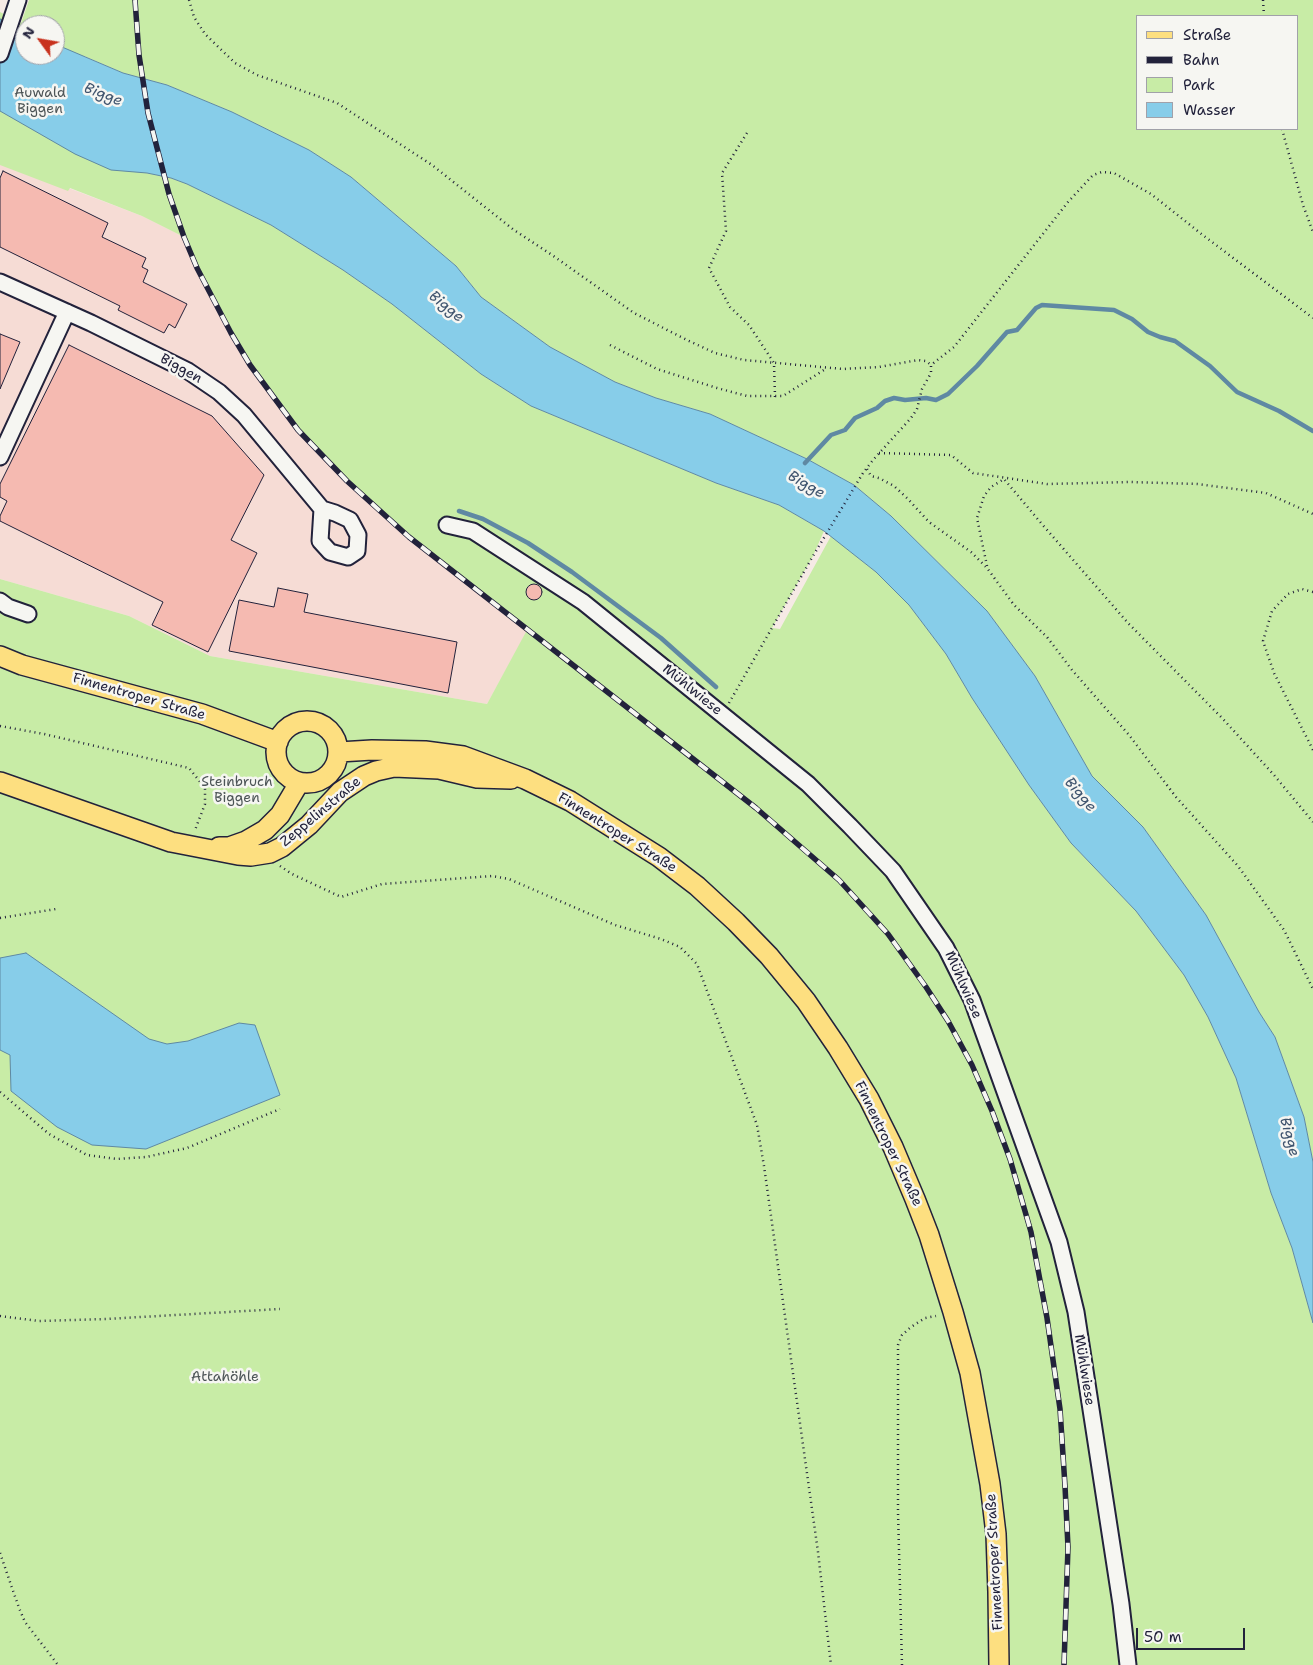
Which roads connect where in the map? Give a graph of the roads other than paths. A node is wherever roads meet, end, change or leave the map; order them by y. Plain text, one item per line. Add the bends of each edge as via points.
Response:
1 (18, 0) edge
2 (0, 54) edge
3 (0, 282) edge
4 (67, 312) junction
5 (0, 457) edge
6 (322, 509) dead end
7 (447, 525) dead end
8 (0, 601) edge
9 (28, 614) dead end
10 (0, 656) edge
11 (278, 742) junction
12 (338, 752) junction
13 (525, 779) junction
14 (0, 782) edge
15 (299, 783) junction
16 (198, 847) junction
17 (998, 1665) edge
18 (1128, 1665) edge

1 - 2 street
3 - 4 street, Biggen
4 - 5 street
4 - 6 street, Biggen via 188,371 219,392 249,422
7 - 18 street, Mühlwiese via 473,531 583,602 808,784 893,871 946,948 972,1000 1060,1242 1076,1312
8 - 9 street
10 - 11 main road, Finnentroper Straße via 22,665 202,714
11 - 12 main road via 293,724 308,721 324,726 333,734
11 - 15 main road via 277,760 283,773
12 - 13 main road, Finnentroper Straße via 425,751 463,756
12 - 15 main road via 338,760 327,777 317,782
13 - 16 main road, Zeppelinstraße via 477,778 439,769 394,767 376,771 352,783 296,837 270,853 238,855
13 - 17 main road, Finnentroper Straße via 570,801 659,857 736,922 806,1001 869,1099 916,1199 970,1372 996,1534
14 - 16 main road, Zeppelinstraße via 171,842
15 - 16 main road, Zeppelinstraße via 280,815 265,830 229,847

